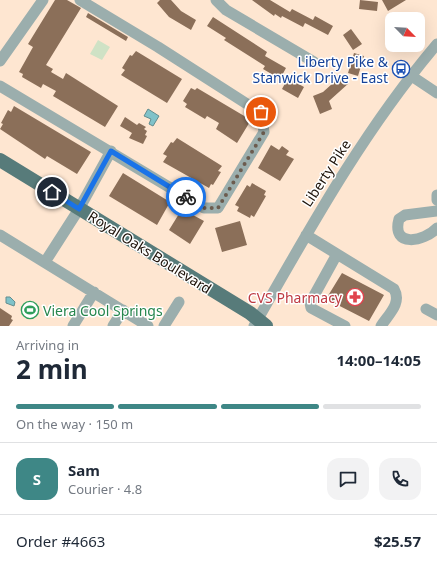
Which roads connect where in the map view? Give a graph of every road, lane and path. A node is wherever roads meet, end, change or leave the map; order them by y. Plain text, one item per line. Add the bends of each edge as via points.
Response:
1 (42, 0) edge
2 (80, 0) edge
3 (216, 0) edge
4 (437, 44) edge
5 (0, 60) edge
6 (314, 62) dead end
7 (410, 75) junction
8 (0, 86) edge
9 (437, 93) edge
10 (111, 151) junction
11 (0, 160) edge
12 (437, 195) edge
13 (437, 200) edge
14 (79, 209) junction
15 (437, 211) edge
16 (437, 228) edge
17 (0, 235) edge
18 (306, 235) junction
19 (336, 254) junction
20 (45, 262) junction
21 (94, 292) junction
22 (179, 302) dead end
23 (426, 309) dead end
24 (123, 310) junction
25 (437, 315) edge
26 (259, 324) edge
27 (73, 326) edge
28 (113, 326) edge
29 (148, 326) edge
30 (164, 326) edge
31 (273, 326) edge
32 (345, 326) edge
33 (381, 326) edge

1 - 5 street
2 - 10 street via 261,112 264,132 218,208 204,208
3 - 6 street via 226,10
4 - 7 street, Liberty Pike
7 - 9 street
7 - 18 street, Liberty Pike via 346,169
8 - 10 street
10 - 14 street
11 - 14 main road, Royal Oaks Boulevard
12 - 13 street
14 - 20 street
14 - 26 main road, Royal Oaks Boulevard
15 - 16 street via 405,214 399,219 396,227 402,238 411,239 425,236
17 - 20 street
18 - 19 street
18 - 26 street, Liberty Pike
19 - 32 street via 310,303 312,308
19 - 33 street via 394,289 398,296 397,302
20 - 21 street
21 - 24 street
21 - 27 street
22 - 30 street
23 - 25 street
24 - 28 street
24 - 29 street
26 - 31 main road, Royal Oaks Boulevard

